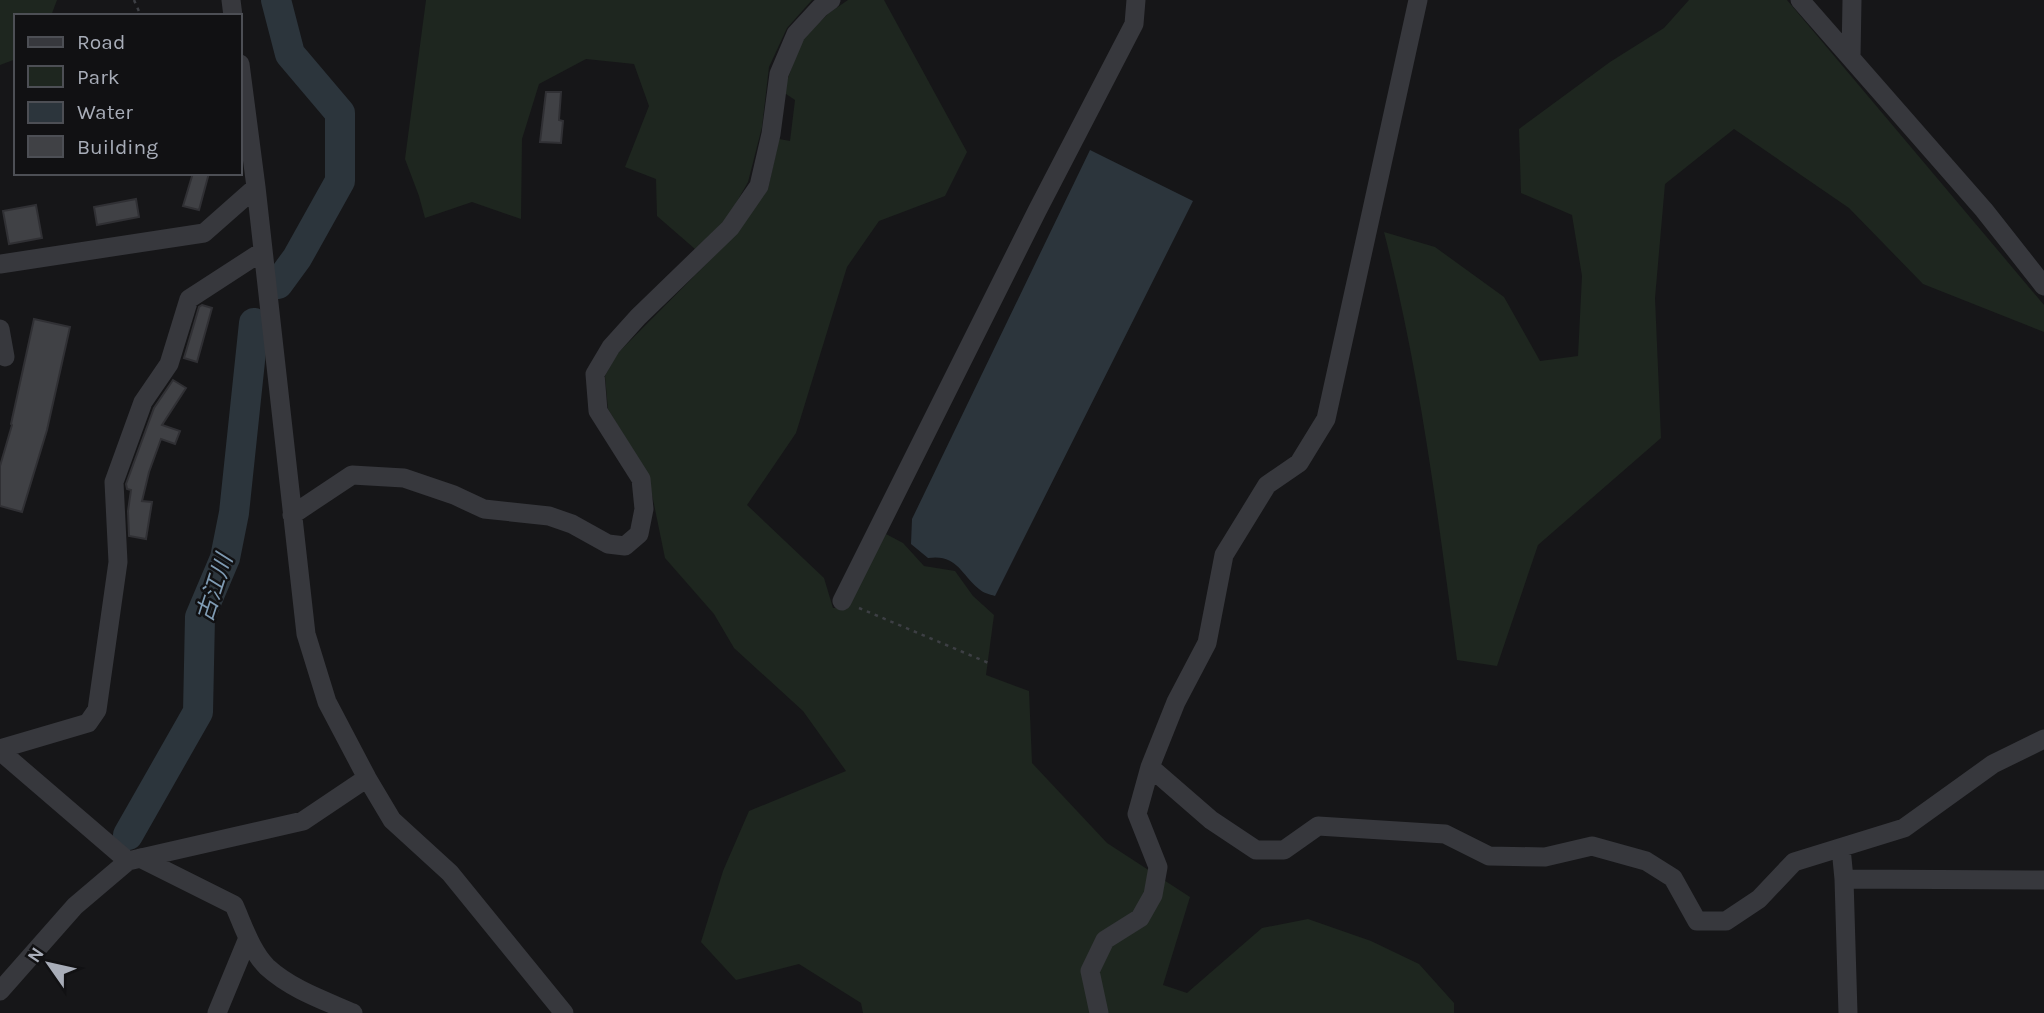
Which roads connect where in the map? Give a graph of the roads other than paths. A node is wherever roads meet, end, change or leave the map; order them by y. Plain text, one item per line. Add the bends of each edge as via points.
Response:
1 (831, 0) edge
2 (1136, 0) edge
3 (1418, 0) edge
4 (1800, 0) edge
5 (1852, 0) edge
6 (1851, 57) junction
7 (242, 79) edge
8 (256, 187) junction
9 (263, 251) junction
10 (0, 264) edge
11 (2044, 286) edge
12 (0, 329) edge
13 (5, 357) dead end
14 (292, 515) junction
15 (842, 601) road end
16 (2044, 739) edge
17 (0, 750) edge
18 (1150, 767) junction
19 (367, 778) junction
20 (1841, 848) junction
21 (134, 860) junction
22 (1844, 879) junction
23 (2044, 880) edge
24 (248, 938) junction
25 (0, 991) edge
26 (217, 1013) edge
27 (353, 1013) edge
28 (564, 1013) edge
29 (1099, 1013) edge
30 (1847, 1013) edge

1 - 14 street via 796,34 779,74 759,186 730,228 638,317 611,346 594,374 598,411 640,479 644,509 639,534 625,545 608,544 549,516 484,509 404,478 352,475
2 - 15 street via 1134,24
3 - 18 street via 1326,419 1299,463 1267,485 1224,555 1207,643 1176,702
4 - 6 street
5 - 6 street
6 - 11 street
7 - 8 street
8 - 9 street
8 - 10 street via 204,233
9 - 14 street
9 - 17 street via 189,299 169,364 143,401 114,482 118,562 97,710 88,723
12 - 13 street
14 - 19 street via 306,634 327,702
16 - 20 street via 1993,764 1903,828
17 - 21 street
18 - 20 street via 1211,820 1256,850 1284,850 1318,827 1445,834 1489,856 1545,857 1592,846 1646,861 1672,878 1697,921 1726,921 1759,899 1794,862
18 - 29 street via 1137,814 1158,867 1153,895 1140,918 1105,940 1090,971
19 - 21 street via 303,821
19 - 28 street via 392,820 450,873
20 - 22 street
21 - 24 street via 234,905
21 - 25 street via 75,906
22 - 23 street
22 - 30 street
24 - 26 street
24 - 27 street via 266,966 298,989

